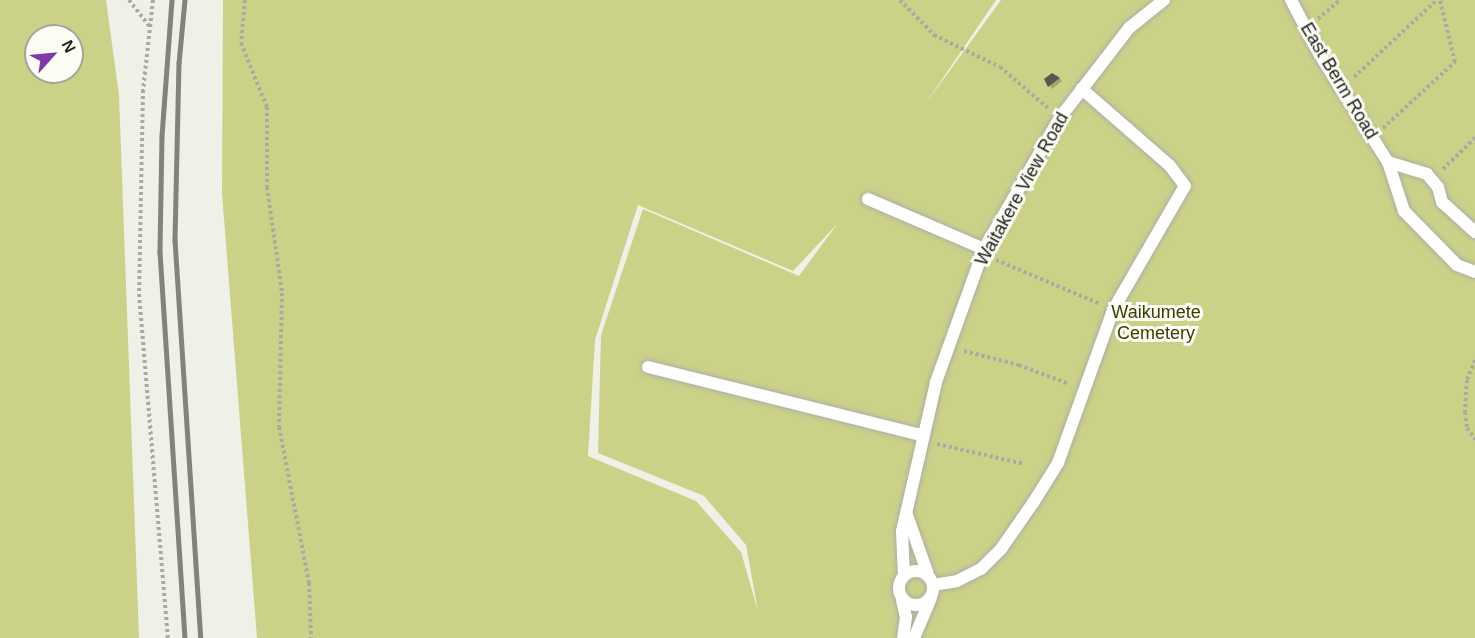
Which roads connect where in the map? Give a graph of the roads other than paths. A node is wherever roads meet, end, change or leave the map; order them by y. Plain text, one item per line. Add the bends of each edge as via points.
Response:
1 (1164, 0) edge
2 (1291, 0) edge
3 (1082, 89) junction
4 (1388, 162) junction
5 (868, 199) dead end
6 (1475, 232) edge
7 (987, 253) junction
8 (1475, 272) edge
9 (648, 367) dead end
10 (926, 439) junction
11 (907, 514) junction
12 (904, 575) junction
13 (932, 585) junction
14 (902, 600) junction
15 (903, 638) edge
16 (914, 638) edge

1 - 3 lane, Waitakere View Road via 1129,28
2 - 4 lane, East Berm Road via 1320,55
3 - 7 lane, Waitakere View Road via 1059,119
3 - 13 lane via 1169,165 1185,186 1113,310 1058,463 1033,503 1001,549 981,568 957,581
4 - 6 lane via 1427,174 1438,187 1442,202
4 - 8 lane, East Berm Road via 1404,211 1457,265
5 - 7 lane
7 - 10 lane, Waitakere View Road via 936,382
9 - 10 lane
10 - 11 lane, Waitakere View Road
11 - 12 lane, Waitakere View Road via 901,550
11 - 13 lane
12 - 13 lane via 922,571
12 - 14 lane via 898,592
13 - 14 lane via 919,606
13 - 16 lane
14 - 15 lane via 906,617

